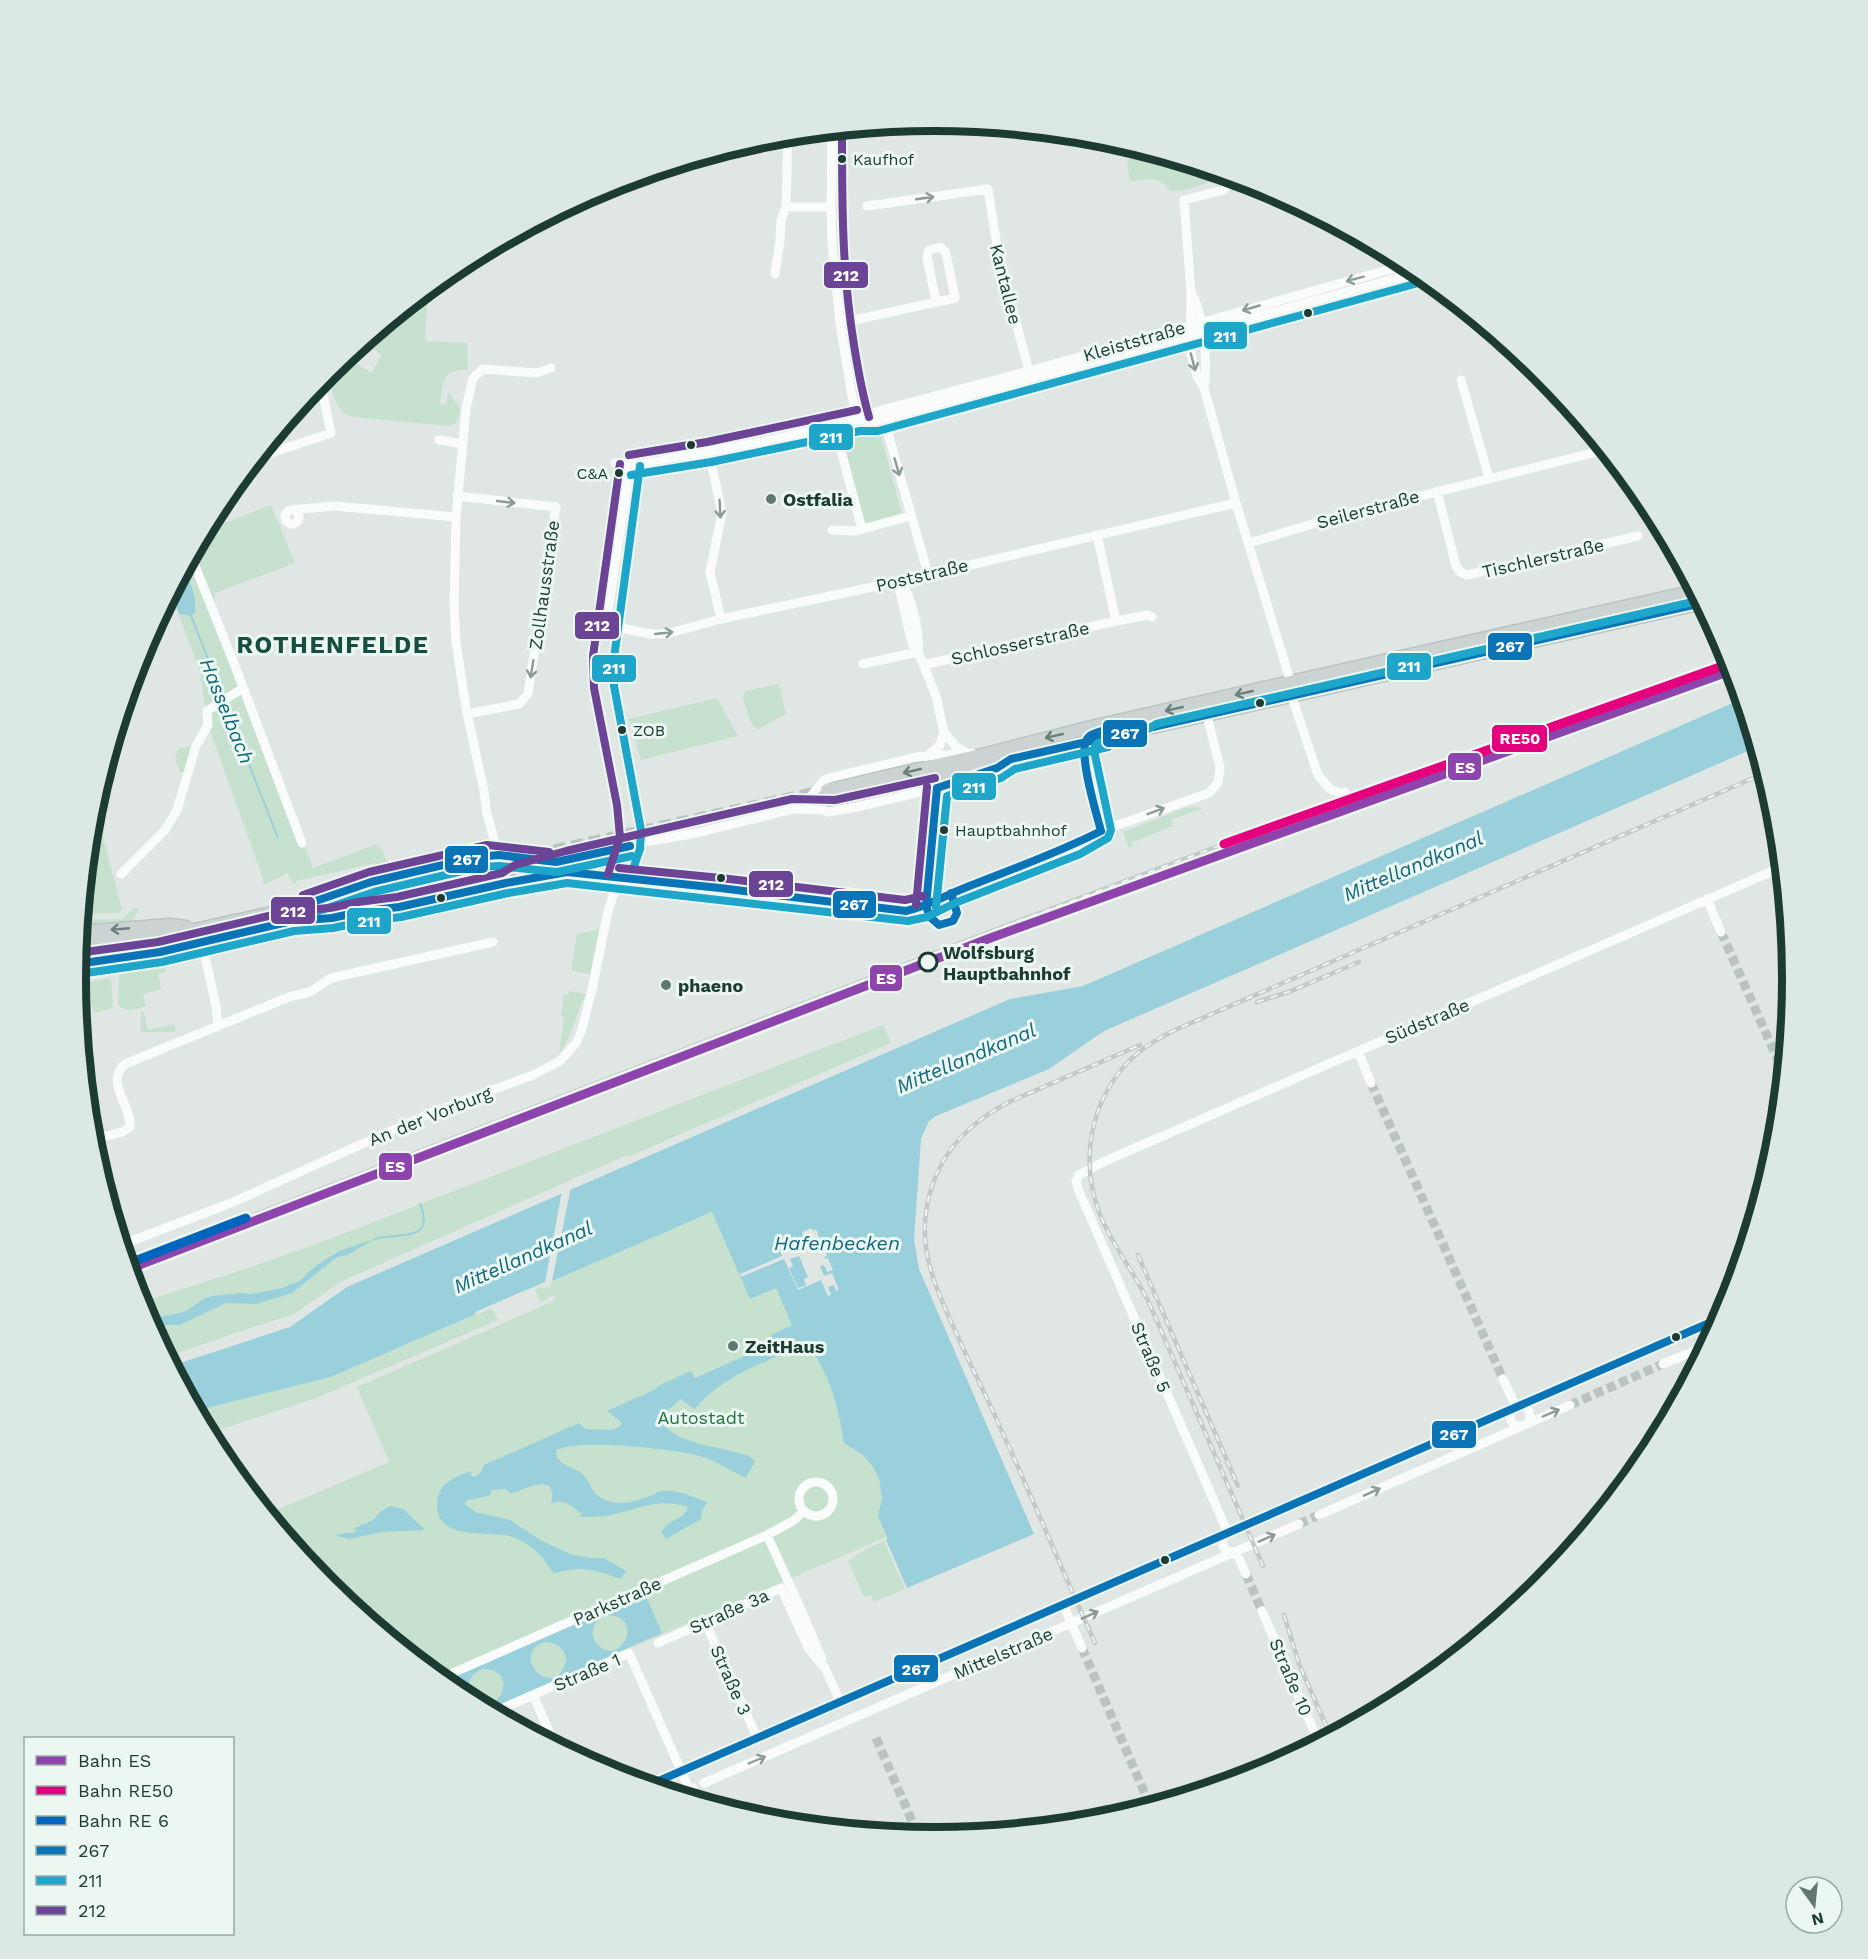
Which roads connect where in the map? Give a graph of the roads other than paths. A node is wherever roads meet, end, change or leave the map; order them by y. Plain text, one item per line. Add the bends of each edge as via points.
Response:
1 (832, 137) edge
2 (788, 144) edge
3 (1228, 184) edge
4 (862, 206) dead end
5 (786, 207) junction
6 (831, 207) junction
7 (1395, 268) edge
8 (775, 274) dead end
9 (1407, 275) edge
10 (1191, 292) junction
11 (936, 302) junction
12 (840, 323) junction
13 (1201, 327) junction
14 (1190, 330) junction
15 (551, 368) dead end
16 (1029, 374) junction
17 (1461, 380) dead end
18 (1204, 388) junction
19 (323, 392) edge
20 (884, 418) junction
21 (859, 420) junction
22 (837, 436) dead end
23 (439, 440) dead end
24 (463, 444) junction
25 (709, 452) junction
26 (1598, 452) edge
27 (268, 454) edge
28 (615, 463) dead end
29 (630, 465) junction
30 (1488, 478) junction
31 (1437, 491) junction
32 (457, 496) junction
33 (1236, 503) junction
34 (292, 510) dead end
35 (911, 516) junction
36 (456, 517) junction
37 (862, 529) junction
38 (832, 530) dead end
39 (1096, 535) junction
40 (1638, 536) dead end
41 (1249, 543) junction
42 (194, 564) edge
43 (928, 574) junction
44 (901, 580) junction
45 (1688, 591) edge
46 (1695, 605) edge
47 (1152, 617) dead end
48 (721, 619) junction
49 (1116, 621) junction
50 (918, 652) junction
51 (863, 664) dead end
52 (923, 665) junction
53 (1291, 683) junction
54 (243, 688) junction
55 (1293, 697) junction
56 (1272, 701) junction
57 (1197, 703) junction
58 (467, 714) junction
59 (1152, 714) junction
60 (1207, 716) junction
61 (944, 732) junction
62 (1085, 742) junction
63 (1060, 748) junction
64 (967, 753) junction
65 (990, 753) junction
66 (927, 756) junction
67 (1084, 756) junction
68 (1011, 759) junction
69 (937, 789) junction
70 (1345, 792) dead end
71 (824, 799) junction
72 (794, 809) junction
73 (1101, 831) junction
74 (302, 843) dead end
75 (630, 846) junction
76 (499, 855) junction
77 (572, 860) junction
78 (1775, 870) edge
79 (121, 874) dead end
80 (618, 879) junction
81 (506, 882) junction
82 (1707, 900) junction
83 (312, 903) junction
84 (926, 906) junction
85 (292, 921) junction
86 (199, 929) junction
87 (87, 931) edge
88 (1721, 932) tunnel mouth
89 (493, 942) dead end
90 (87, 943) edge
91 (202, 943) junction
92 (86, 963) edge
93 (218, 1027) junction
94 (1358, 1051) junction
95 (1371, 1083) tunnel mouth
96 (101, 1137) edge
97 (1076, 1181) joint
98 (128, 1242) edge
99 (1710, 1323) edge
100 (1655, 1346) tunnel mouth
101 (1698, 1349) edge
102 (1663, 1364) tunnel mouth
103 (1503, 1379) tunnel mouth
104 (1562, 1387) tunnel mouth
105 (1570, 1405) tunnel mouth
106 (1516, 1407) junction
107 (1524, 1425) junction
108 (1310, 1496) tunnel mouth
109 (1290, 1505) tunnel mouth
110 (804, 1511) dead end
111 (1319, 1515) tunnel mouth
112 (1299, 1524) tunnel mouth
113 (1228, 1533) junction
114 (767, 1535) junction
115 (1236, 1552) junction
116 (1246, 1574) tunnel mouth
117 (1063, 1604) junction
118 (1262, 1611) tunnel mouth
119 (705, 1622) junction
120 (1071, 1623) junction
121 (658, 1642) dead end
122 (1082, 1648) tunnel mouth
123 (825, 1668) junction
124 (448, 1675) edge
125 (533, 1695) junction
126 (840, 1701) junction
127 (502, 1709) edge
128 (551, 1736) edge
129 (1316, 1736) edge
130 (757, 1737) junction
131 (696, 1764) dead end
132 (683, 1770) junction
133 (657, 1781) edge
134 (704, 1783) dead end
135 (691, 1788) junction
136 (686, 1791) edge
137 (692, 1792) edge

1 - 6 street
2 - 5 street
3 - 10 street via 1224,190 1184,200
4 -> 16 street, Kantallee via 988,189 999,259
5 - 6 street
5 - 8 street
6 - 12 street
7 -> 13 street, Kleiststraße
9 - 13 street, Kleiststraße
10 - 13 street via 1199,306
10 - 14 street
11 - 11 street via 955,298 946,253 941,247 929,250 927,257
11 - 12 street
12 - 21 street
13 - 14 street, Kleiststraße
13 - 18 street
14 - 16 street, Kleiststraße
14 -> 18 street via 1190,350
15 - 24 street via 536,373 483,369 476,375 466,409
16 - 20 street, Kleiststraße
16 - 21 street, Kleiststraße via 878,411
17 - 30 street
18 - 33 street
19 - 27 street via 332,433
20 - 21 street, Kleiststraße
20 -> 35 street
21 - 25 street, Kleiststraße
22 - 37 street
23 - 24 street
24 - 32 street
25 - 29 street, Kleiststraße
25 -> 48 street via 722,513 710,572
26 - 30 street, Seilerstraße
28 - 29 street, Kleiststraße
29 -> 48 street, Poststraße via 606,626 650,634
30 - 31 street, Seilerstraße
31 - 40 street, Tischlerstraße via 1456,566 1467,575
31 - 41 street, Seilerstraße
32 - 36 street
32 -> 58 street, Zollhausstraße via 556,507 528,694 519,704
33 - 39 street, Poststraße
33 - 41 street
34 - 36 street via 334,506
35 - 37 street
35 - 43 street
36 - 58 street via 456,642
37 - 38 street
39 - 43 street, Poststraße
39 - 49 street
41 - 53 street
42 - 54 street
43 - 44 street, Poststraße
44 - 48 street, Poststraße
44 - 50 street via 900,592 912,643
45 - 53 main road
46 - 55 main road
47 - 49 street, Schlosserstraße
49 - 52 street, Schlosserstraße
50 - 51 street
50 - 52 street
52 - 61 street via 936,696
53 - 56 street
53 -> 57 main road
54 - 74 street
54 - 79 street via 207,711 208,725 196,746 177,810 165,830
55 - 56 main road
55 - 70 street via 1318,775 1329,789
56 - 60 main road
57 -> 59 main road
57 - 60 street
58 - 76 street
59 - 62 street via 1138,723 1092,734
59 -> 65 main road
60 - 62 main road
73 -> 60 street via 1204,796 1213,789 1218,783 1220,766
61 - 64 street
61 - 66 street via 940,745
62 - 63 main road
62 - 67 street
63 - 67 street
63 - 68 main road
64 - 65 street
64 - 66 street
65 -> 71 main road
66 - 71 street via 829,778 820,783
67 - 73 street
68 - 69 street via 997,768
68 - 71 main road
69 - 71 street via 828,812
69 - 84 street
71 - 72 street
71 - 72 street
72 - 75 street
73 - 84 street
75 - 77 street
75 - 80 street, An der Vorburg
76 - 77 street via 545,862
76 - 81 street
76 - 83 street via 370,882
77 - 80 street via 589,871
77 - 81 street
78 - 82 street, Südstraße
80 - 81 street via 567,872
80 - 84 street via 906,911
80 - 98 street, An der Vorburg via 581,1032 560,1061 433,1112 231,1203
81 - 85 street via 399,907
82 - 88 street
82 - 94 street, Südstraße
83 - 85 main road via 485,871
83 - 86 main road
85 - 91 main road
86 -> 87 main road via 170,925
86 - 90 main road
89 - 93 street via 331,978 310,992
91 - 92 main road
91 - 93 street
93 - 96 street via 125,1064 118,1074 118,1086 130,1127
94 - 95 street
94 - 97 street, Südstraße via 1089,1168
97 - 113 street, Straße 5
99 - 100 street
101 - 102 street
103 - 106 street
104 - 106 street
107 -> 105 street
106 - 107 street via 1522,1406 1529,1413
106 - 108 street
111 -> 107 street
109 - 113 street, Mittelstraße
110 - 114 street, Parkstraße
115 -> 112 street, Mittelstraße
113 - 115 street via 1223,1537 1223,1546
113 - 115 street via 1237,1533 1242,1539
113 - 117 street, Mittelstraße
114 - 123 street
114 - 124 street, Parkstraße
115 - 116 street
120 -> 115 street, Mittelstraße
117 - 120 street
117 - 126 street, Mittelstraße
118 - 129 street, Straße 10
119 - 121 street, Straße 3a
119 - 123 street, Straße 3a via 781,1588 809,1648
119 - 130 street, Straße 3
120 - 122 street
134 -> 120 street, Mittelstraße
123 - 126 street, Straße 3a
125 - 127 street, Straße 1
125 - 128 street
125 - 132 street, Straße 1 via 629,1653
126 - 130 street, Mittelstraße
130 - 131 street, Mittelstraße
132 - 133 street
132 - 135 street
135 - 136 street
135 - 137 street

